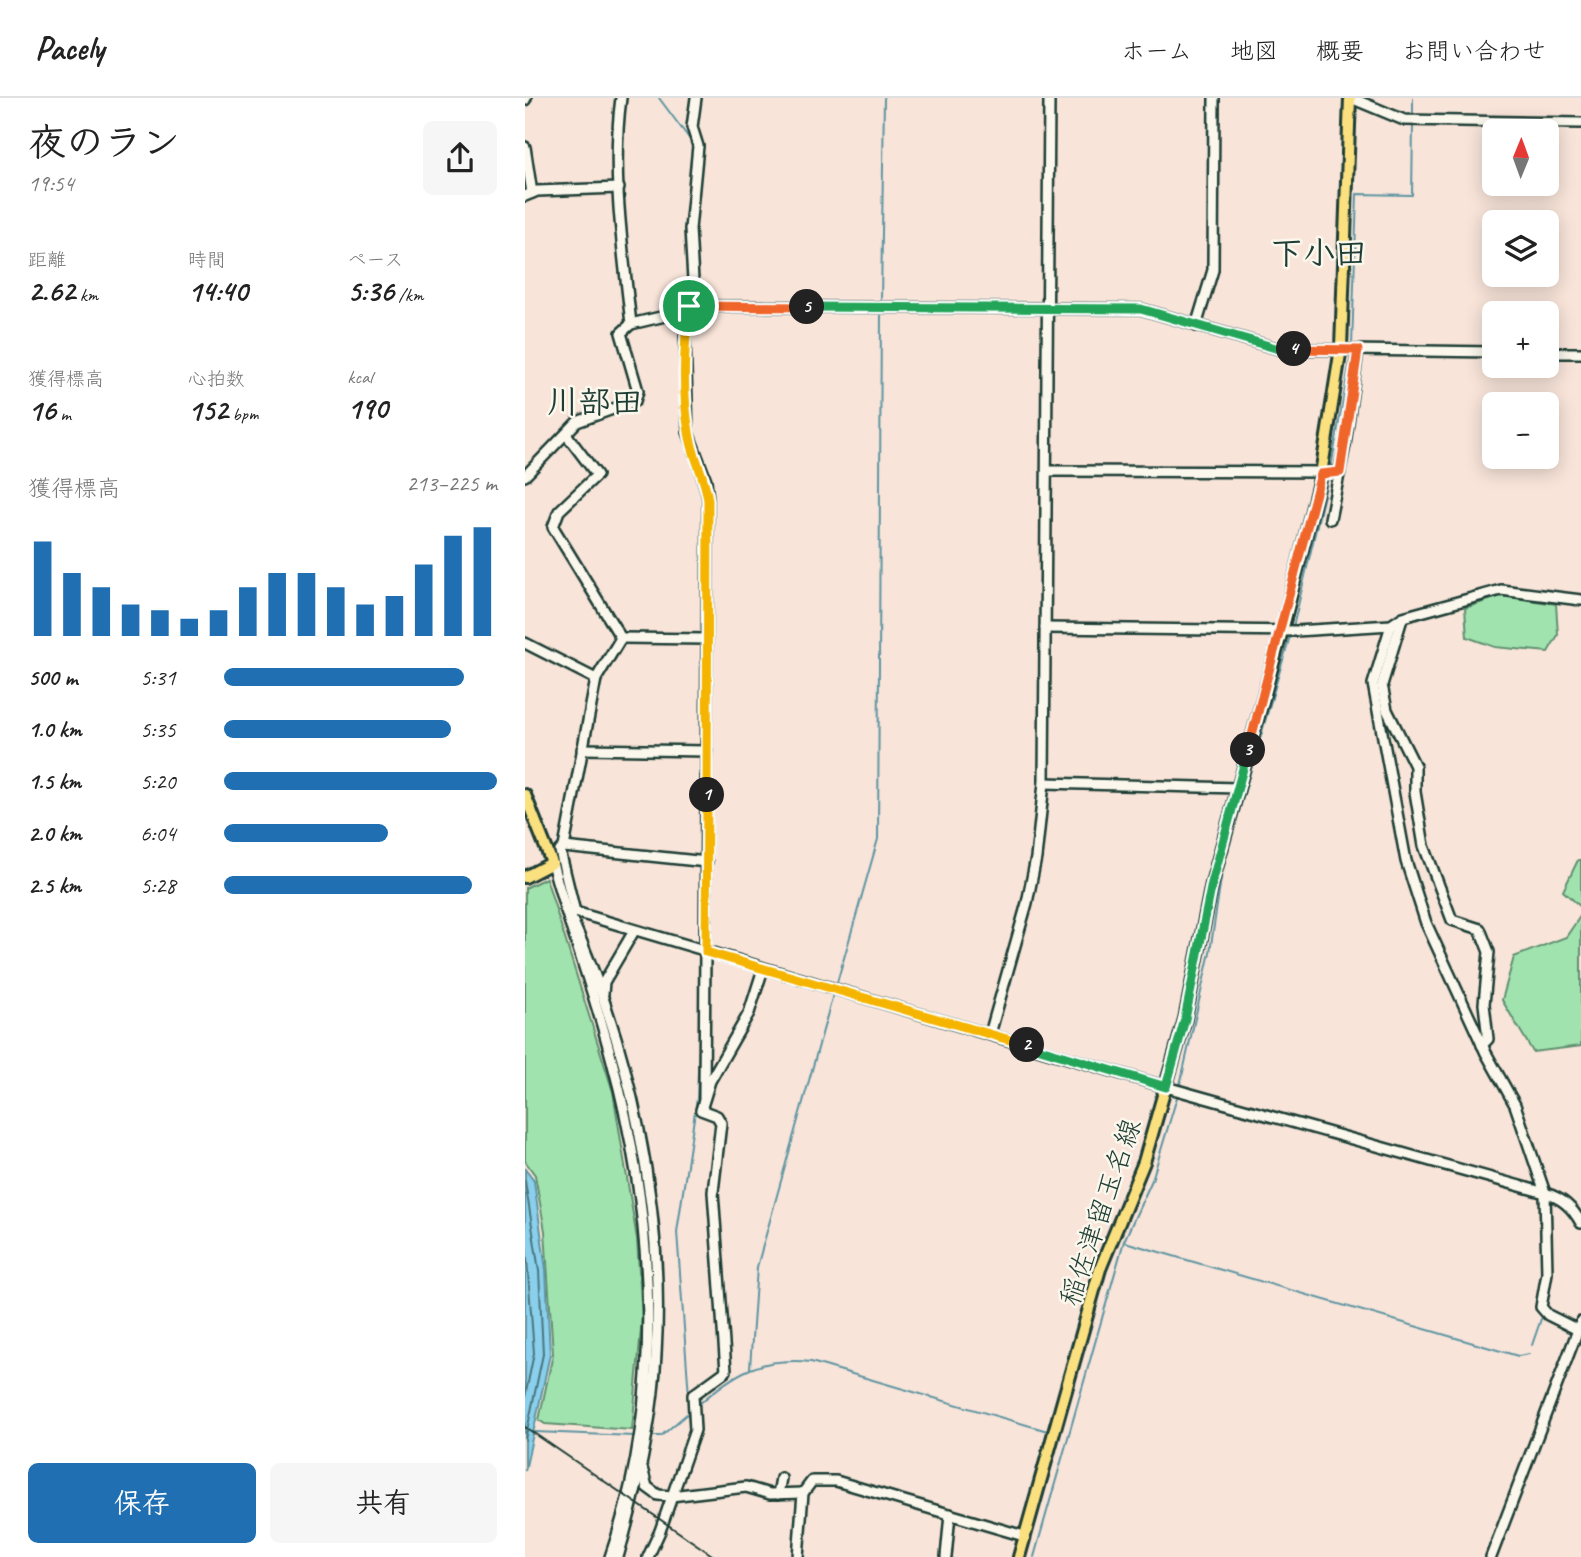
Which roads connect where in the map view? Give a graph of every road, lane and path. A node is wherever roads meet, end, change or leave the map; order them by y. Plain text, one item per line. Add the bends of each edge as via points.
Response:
1 (621, 98) edge
2 (696, 98) edge
3 (1049, 98) edge
4 (1214, 98) edge
5 (1351, 98) edge
6 (1581, 123) edge
7 (525, 147) edge
8 (619, 188) junction
9 (529, 195) edge
10 (689, 306) junction
11 (1047, 308) junction
12 (631, 324) junction
13 (1196, 326) junction
14 (1342, 349) junction
15 (1358, 350) junction
16 (1482, 352) edge
17 (1559, 353) edge
18 (1581, 354) edge
19 (566, 435) junction
20 (1047, 471) junction
21 (1340, 472) junction
22 (1321, 474) junction
23 (525, 476) edge
24 (1330, 519) dead end
25 (1581, 600) edge
26 (1402, 618) junction
27 (1391, 625) junction
28 (1045, 628) junction
29 (1288, 631) junction
30 (621, 638) junction
31 (704, 639) junction
32 (525, 643) edge
33 (596, 679) junction
34 (582, 750) junction
35 (702, 751) junction
36 (1044, 783) junction
37 (1238, 788) junction
38 (525, 795) edge
39 (563, 847) junction
40 (702, 861) junction
41 (547, 866) junction
42 (525, 877) edge
43 (569, 910) junction
44 (634, 931) junction
45 (702, 951) junction
46 (763, 969) junction
47 (603, 999) junction
48 (990, 1034) junction
49 (1482, 1045) junction
50 (1174, 1089) junction
51 (703, 1097) junction
52 (1545, 1192) junction
53 (1581, 1223) edge
54 (1579, 1326) edge
55 (641, 1466) junction
56 (781, 1478) dead end
57 (803, 1493) junction
58 (778, 1494) junction
59 (671, 1496) junction
60 (950, 1514) junction
61 (1024, 1536) junction
62 (610, 1557) edge
63 (618, 1557) edge
64 (648, 1557) edge
65 (798, 1557) edge
66 (946, 1557) edge
67 (1019, 1557) edge
68 (1491, 1557) edge

1 - 8 street
2 - 10 street via 692,127 698,146 690,229 694,280
3 - 11 street
4 - 13 street via 1213,270
5 - 6 street via 1404,120
5 - 14 main road, 稲佐津留玉名線
7 - 9 street
8 - 9 street
8 - 12 street
10 - 11 street
10 - 12 street
10 - 31 street via 685,337 688,432 708,500
11 - 13 street via 1141,309
11 - 20 street
12 - 19 street via 621,333 638,391 635,401 577,422
13 - 14 street via 1279,349
14 - 15 street
14 - 22 main road, 稲佐津留玉名線
15 - 16 street
15 - 21 street
17 - 18 street
19 - 23 street
19 - 30 street via 597,475 559,511 553,527
20 - 22 street
20 - 28 street
21 - 22 street
21 - 24 street
22 - 29 main road, 稲佐津留玉名線
25 - 26 street via 1501,590
26 - 27 street
26 - 49 street via 1382,685 1387,710 1415,766 1424,846 1452,920 1480,929 1489,952 1484,1004 1487,1039
27 - 29 street
27 - 49 street via 1373,684 1405,861 1426,923
28 - 29 street
28 - 36 street
29 - 37 main road, 稲佐津留玉名線
30 - 31 street
30 - 33 street
31 - 35 street
32 - 33 street
33 - 34 street
34 - 35 street
34 - 39 street
35 - 40 street
36 - 37 street
36 - 48 street via 1027,903
37 - 50 main road, 稲佐津留玉名線 via 1212,883
38 - 41 main road
39 - 40 street
39 - 43 street
40 - 45 street
41 - 42 main road
41 - 43 street
43 - 44 street
43 - 47 street
43 - 62 street via 619,1084 646,1258 643,1405
44 - 45 street
44 - 47 street via 604,982
45 - 46 street
45 - 51 street
46 - 48 street
46 - 51 street via 749,1013
47 - 55 street via 643,1153 654,1253 656,1354
48 - 50 street
49 - 52 street via 1515,1105
50 - 52 street
50 - 61 main road, 稲佐津留玉名線 via 1100,1269
51 - 59 street via 701,1110 717,1116 721,1123 713,1192 726,1371 693,1395 695,1430
52 - 53 street via 1569,1205
52 - 54 street via 1547,1273 1541,1307 1548,1315
54 - 68 street
55 - 59 street via 647,1487 658,1495
55 - 63 street
56 - 58 street
57 - 58 street
57 - 60 street via 812,1481 836,1481
57 - 65 street
58 - 59 street via 746,1487
59 - 64 street
60 - 61 street
60 - 66 street
61 - 67 main road, 稲佐津留玉名線

